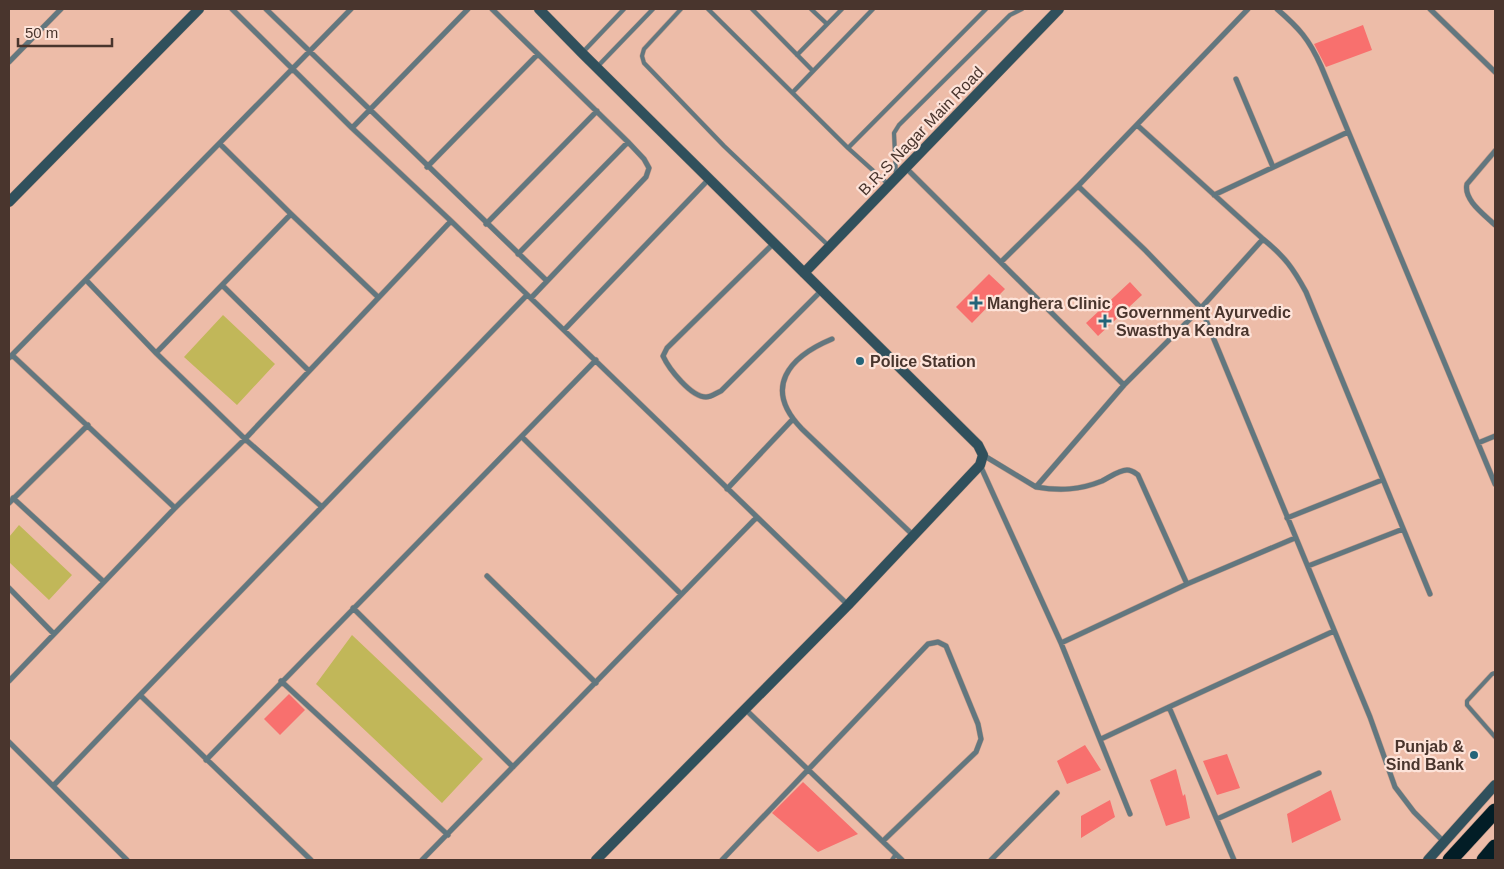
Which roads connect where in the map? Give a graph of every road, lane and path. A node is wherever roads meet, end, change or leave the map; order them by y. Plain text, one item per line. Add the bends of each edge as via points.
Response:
1 (60, 9) edge
2 (199, 9) edge
3 (232, 9) edge
4 (266, 9) edge
5 (351, 9) edge
6 (468, 9) edge
7 (492, 9) edge
8 (539, 9) edge
9 (624, 9) edge
10 (653, 9) edge
11 (681, 9) edge
12 (708, 9) edge
13 (752, 9) edge
14 (811, 9) edge
15 (842, 9) edge
16 (874, 9) edge
17 (986, 9) edge
18 (1022, 9) edge
19 (1248, 9) edge
20 (1277, 9) edge
21 (1430, 9) edge
22 (1056, 10) edge
23 (827, 24) junction
24 (308, 51) junction
25 (582, 53) junction
26 (538, 54) junction
27 (797, 55) junction
28 (9, 62) edge
29 (596, 67) junction
30 (292, 68) junction
31 (813, 71) junction
32 (1495, 72) edge
33 (1236, 80) dead end
34 (793, 92) junction
35 (370, 110) junction
36 (597, 111) junction
37 (1137, 125) junction
38 (352, 128) junction
39 (1348, 132) junction
40 (628, 142) junction
41 (220, 144) junction
42 (848, 148) junction
43 (1495, 151) edge
44 (428, 166) junction
45 (1273, 167) junction
46 (906, 168) junction
47 (709, 179) junction
48 (893, 182) junction
49 (1078, 186) junction
50 (1214, 194) junction
51 (9, 202) edge
52 (291, 214) junction
53 (451, 221) junction
54 (486, 224) junction
55 (1495, 225) edge
56 (1264, 240) junction
57 (774, 243) junction
58 (830, 248) junction
59 (518, 254) junction
60 (1001, 262) junction
61 (804, 273) junction
62 (86, 280) junction
63 (547, 281) junction
64 (223, 286) junction
65 (822, 290) junction
66 (529, 296) junction
67 (378, 297) junction
68 (1201, 308) junction
69 (564, 330) junction
70 (832, 339) dead end
71 (156, 353) junction
72 (10, 356) edge
73 (596, 360) junction
74 (309, 371) junction
75 (1124, 385) junction
76 (793, 419) junction
77 (88, 425) junction
78 (1495, 436) edge
79 (522, 437) junction
80 (245, 439) junction
81 (1478, 443) junction
82 (982, 460) junction
83 (1382, 480) junction
84 (1495, 484) edge
85 (1036, 487) junction
86 (727, 489) junction
87 (13, 498) junction
88 (9, 503) edge
89 (322, 507) junction
90 (175, 508) junction
91 (756, 518) junction
92 (1287, 518) junction
93 (1403, 530) junction
94 (914, 536) junction
95 (1295, 538) junction
96 (1308, 566) junction
97 (487, 576) dead end
98 (104, 582) junction
99 (1187, 584) junction
100 (9, 588) edge
101 (681, 594) junction
102 (1430, 594) dead end
103 (848, 605) junction
104 (353, 608) junction
105 (1334, 631) junction
106 (54, 634) junction
107 (1061, 643) junction
108 (1495, 673) edge
109 (281, 681) junction
110 (9, 682) edge
111 (596, 683) junction
112 (140, 694) junction
113 (1169, 707) junction
114 (744, 708) junction
115 (1495, 737) edge
116 (1100, 739) junction
117 (9, 742) edge
118 (206, 760) junction
119 (513, 767) junction
120 (807, 770) junction
121 (1319, 773) dead end
122 (1495, 785) edge
123 (53, 786) junction
124 (1057, 793) dead end
125 (1495, 811) edge
126 (1130, 814) dead end
127 (1217, 819) junction
128 (448, 835) junction
129 (882, 841) junction
130 (1444, 842) junction
131 (1495, 847) edge
132 (896, 854) junction
133 (127, 860) edge
134 (311, 860) edge
135 (422, 860) edge
136 (596, 860) edge
137 (722, 860) edge
138 (892, 860) edge
139 (902, 860) edge
140 (991, 860) edge
141 (1234, 860) edge
142 (1428, 860) edge
143 (1450, 860) edge
144 (1484, 860) edge

1 - 28 street
2 - 51 street
3 - 30 street
4 - 24 street
5 - 24 street
6 - 35 street
7 - 26 street
8 - 25 street
9 - 25 lane
10 - 29 lane
11 - 58 lane via 644,49 644,63
12 - 34 lane
13 - 27 lane
14 - 23 lane
15 - 23 lane
16 - 31 lane
17 - 42 lane
18 - 48 lane via 1010,15 899,124 894,134
19 - 37 street
20 - 39 street via 1298,27 1312,46
21 - 32 street
22 - 46 street, B.R.S Nagar Main Road
23 - 27 lane
24 - 30 street
24 - 35 street
25 - 29 street
26 - 36 street
26 - 44 street
27 - 31 lane
29 - 47 street
30 - 38 street
30 - 41 street
31 - 34 lane
33 - 45 street
34 - 42 lane
35 - 38 street
35 - 44 street
36 - 40 street
36 - 54 street
37 - 49 street
37 - 50 street
38 - 53 street
39 - 45 street
39 - 81 street
40 - 59 street
40 - 63 street via 649,168 646,177
41 - 52 street
41 - 62 street
42 - 48 lane
43 - 55 street via 1465,190
44 - 54 street
45 - 50 street
46 - 48 street, B.R.S Nagar Main Road
46 - 60 street
47 - 57 street
47 - 69 street
48 - 58 street, B.R.S Nagar Main Road
49 - 60 street
49 - 68 street
50 - 56 street
52 - 64 street
52 - 67 street
53 - 66 street
53 - 67 street
54 - 59 street
56 - 68 street
56 - 83 street via 1288,262 1306,292
57 - 61 street
57 - 65 street via 667,348 663,356 667,364 689,389 699,396 709,397 721,391
58 - 61 street, B.R.S Nagar Main Road
59 - 63 street
60 - 75 street
61 - 65 street
62 - 71 street
62 - 72 street
63 - 66 street
64 - 71 street
64 - 74 street
65 - 82 street via 978,444
66 - 69 street
66 - 89 street
67 - 74 street
68 - 75 street
68 - 92 street
69 - 73 street
70 - 76 street via 799,357 787,374 781,390 785,407
71 - 80 street
72 - 77 street
73 - 79 street
73 - 86 street
74 - 80 street
75 - 85 street
76 - 86 street
76 - 94 street
77 - 87 street
77 - 90 street
78 - 81 street
79 - 101 street
79 - 104 street
80 - 89 street
80 - 90 street
81 - 84 street
82 - 85 street
82 - 94 street
82 - 107 street
83 - 92 street
83 - 93 street
85 - 99 street via 1058,490 1080,487 1133,470
86 - 91 street
87 - 88 street
87 - 98 street
89 - 112 street
90 - 98 street
91 - 101 street
91 - 103 street
92 - 95 street
93 - 96 street
93 - 102 street
94 - 103 street
95 - 96 street
95 - 99 street
96 - 105 street
97 - 111 street
98 - 106 street
99 - 107 street
100 - 106 street
101 - 111 street
103 - 114 street
104 - 109 street
104 - 119 street
105 - 113 street
105 - 130 street via 1395,787
106 - 110 street
107 - 116 street
108 - 115 lane via 1466,704
109 - 118 street
109 - 128 street
111 - 119 street
112 - 118 street
112 - 123 street
113 - 116 street
113 - 127 street
114 - 120 street
114 - 136 street
116 - 126 street
117 - 123 street
118 - 134 street
119 - 128 street
120 - 129 street
120 - 129 street via 928,644 938,642 946,646 981,739 976,752
120 - 137 street
121 - 127 street
122 - 130 street
123 - 133 street
124 - 140 street
125 - 143 highway
127 - 141 street
128 - 135 street
129 - 132 street
130 - 142 street
131 - 144 highway
132 - 138 lane
132 - 139 street

